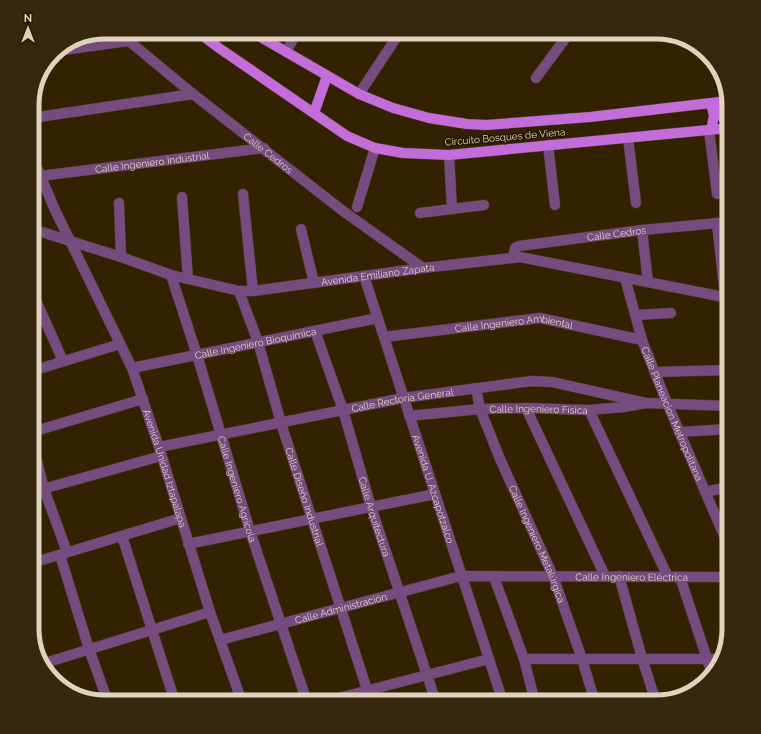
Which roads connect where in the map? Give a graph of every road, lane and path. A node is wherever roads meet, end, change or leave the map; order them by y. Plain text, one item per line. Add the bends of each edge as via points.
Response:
1 (207, 39) edge
2 (264, 39) edge
3 (293, 39) edge
4 (395, 39) edge
5 (565, 39) edge
6 (128, 41) joint
7 (70, 49) edge
8 (286, 52) junction
9 (327, 76) junction
10 (536, 78) dead end
11 (193, 94) junction
12 (360, 94) junction
13 (722, 101) edge
14 (711, 103) junction
15 (314, 113) junction
16 (39, 117) edge
17 (722, 129) edge
18 (710, 130) junction
19 (628, 138) junction
20 (548, 145) junction
21 (264, 148) junction
22 (375, 148) junction
23 (449, 155) junction
24 (40, 176) joint
25 (243, 194) dead end
26 (717, 194) dead end
27 (182, 197) dead end
28 (119, 203) dead end
29 (636, 203) dead end
30 (484, 205) dead end
31 (555, 205) dead end
32 (357, 207) dead end
33 (452, 209) junction
34 (420, 213) dead end
35 (722, 223) edge
36 (717, 224) junction
37 (301, 229) dead end
38 (642, 230) junction
39 (39, 231) edge
40 (71, 242) junction
41 (121, 257) junction
42 (513, 258) junction
43 (722, 258) edge
44 (423, 268) junction
45 (171, 275) junction
46 (364, 276) junction
47 (625, 278) junction
48 (188, 279) junction
49 (648, 282) junction
50 (314, 283) junction
51 (239, 291) junction
52 (253, 291) junction
53 (722, 297) edge
54 (39, 307) edge
55 (671, 313) dead end
56 (635, 315) junction
57 (378, 318) junction
58 (315, 331) junction
59 (384, 337) junction
60 (642, 340) junction
61 (258, 342) junction
62 (120, 344) junction
63 (197, 355) junction
64 (62, 361) junction
65 (132, 368) junction
66 (39, 369) edge
67 (722, 370) edge
68 (655, 372) junction
69 (476, 388) junction
70 (403, 398) junction
71 (143, 399) junction
72 (646, 403) junction
73 (667, 404) junction
74 (722, 406) edge
75 (526, 408) junction
76 (480, 409) junction
77 (343, 410) junction
78 (589, 410) junction
79 (409, 416) junction
80 (281, 423) junction
81 (722, 429) edge
82 (39, 430) edge
83 (679, 432) junction
84 (220, 435) junction
85 (160, 452) junction
86 (39, 469) edge
87 (722, 488) edge
88 (44, 489) junction
89 (39, 490) edge
90 (705, 492) junction
91 (435, 494) junction
92 (371, 507) junction
93 (181, 518) junction
94 (311, 519) junction
95 (250, 531) junction
96 (722, 531) edge
97 (122, 536) junction
98 (188, 544) junction
99 (63, 554) junction
100 (39, 561) edge
101 (461, 576) junction
102 (553, 576) junction
103 (605, 576) junction
104 (619, 576) junction
105 (494, 577) junction
106 (668, 577) junction
107 (680, 577) junction
108 (722, 577) edge
109 (399, 593) junction
110 (341, 609) junction
111 (210, 612) junction
112 (281, 624) junction
113 (152, 630) junction
114 (220, 640) junction
115 (89, 649) junction
116 (582, 658) junction
117 (642, 658) junction
118 (489, 659) junction
119 (524, 659) junction
120 (707, 659) junction
121 (715, 659) edge
122 (48, 662) edge
123 (710, 668) edge
124 (427, 675) junction
125 (367, 690) junction
126 (105, 695) edge
127 (172, 695) edge
128 (240, 695) edge
129 (305, 695) edge
130 (349, 695) edge
131 (369, 695) edge
132 (434, 695) edge
133 (501, 695) edge
134 (534, 695) edge
135 (593, 695) edge
136 (654, 695) edge

1 - 15 main road, Circuito Bosques de Viena
2 - 8 main road, Circuito Bosques de Viena
3 - 8 street
4 - 12 street
5 - 10 street
6 - 7 street
6 - 11 street, Calle Cedros
8 - 9 main road, Circuito Bosques de Viena
9 - 12 main road, Circuito Bosques de Viena
9 - 15 main road
11 - 16 street
11 - 21 street, Calle Cedros
12 - 14 main road, Circuito Bosques de Viena via 393,108 429,118 486,125 590,117
13 - 14 main road, Circuito Bosques de Viena
14 - 18 main road via 714,116
15 - 22 main road, Circuito Bosques de Viena via 347,136
17 - 18 main road, Circuito Bosques de Viena
18 - 19 main road, Circuito Bosques de Viena
18 - 26 street
19 - 20 main road, Circuito Bosques de Viena
19 - 29 street
20 - 23 main road, Circuito Bosques de Viena
20 - 31 street
21 - 24 street, Calle Ingeniero Industrial
21 - 44 street, Calle Cedros via 343,211
22 - 23 main road, Circuito Bosques de Viena via 403,153
22 - 32 street
23 - 33 street
24 - 40 street, Avenida Unidad Iztapalapa
25 - 52 street
27 - 48 street
28 - 41 street
30 - 33 street
33 - 34 street
35 - 36 street, Calle Cedros
36 - 38 street, Calle Cedros
36 - 43 street
37 - 50 street
38 - 42 street, Calle Cedros via 519,246 515,248
38 - 49 street
39 - 40 street, Avenida Emiliano Zapata
40 - 41 street, Avenida Emiliano Zapata
40 - 62 street, Avenida Unidad Iztapalapa
41 - 45 street, Avenida Emiliano Zapata
42 - 44 street, Avenida Emiliano Zapata
42 - 47 street, Avenida Emiliano Zapata via 520,257
44 - 46 street, Avenida Emiliano Zapata
45 - 48 street, Avenida Emiliano Zapata
45 - 63 street, Calle Ingeniero Agrícola
46 - 50 street, Avenida Emiliano Zapata
46 - 57 street, Avenida U. Azcapotzalco
47 - 49 street, Avenida Emiliano Zapata
47 - 56 street, Calle Planeacion Metropolitana
48 - 51 street, Avenida Emiliano Zapata
49 - 53 street, Avenida Emiliano Zapata
50 - 52 street, Avenida Emiliano Zapata
51 - 52 street, Avenida Emiliano Zapata
51 - 61 street, Calle Diseño Industrial
54 - 64 street
55 - 56 street
56 - 60 street, Calle Planeacion Metropolitana
57 - 58 street, Calle Ingeniero Bioquímica
57 - 59 street, Avenida U. Azcapotzalco
58 - 61 street, Calle Ingeniero Bioquímica
58 - 77 street, Calle Arquitectura
59 - 60 street, Calle Ingeniero Ambiental via 540,318
59 - 70 street, Avenida U. Azcapotzalco
60 - 68 street, Calle Planeacion Metropolitana
61 - 63 street, Calle Ingeniero Bioquímica
61 - 80 street, Calle Diseño Industrial
62 - 64 street
62 - 65 street, Avenida Unidad Iztapalapa
63 - 65 street, Calle Ingeniero Bioquímica
63 - 84 street, Calle Ingeniero Agrícola
64 - 66 street
65 - 71 street, Avenida Unidad Iztapalapa
67 - 68 street
68 - 73 street, Calle Planeacion Metropolitana
69 - 70 street, Calle Rectoría General
69 - 72 street, Calle Rectoría General via 542,380
69 - 76 street, Calle Ingeniero Metalúrgica
70 - 77 street, Calle Rectoría General
70 - 79 street, Avenida U. Azcapotzalco
71 - 82 street
71 - 85 street, Avenida Unidad Iztapalapa
72 - 73 street, Calle Ingeniero Física
72 - 78 street, Calle Ingeniero Física
73 - 74 street, Calle Ingeniero Física
73 - 83 street, Calle Planeacion Metropolitana
75 - 76 street, Calle Ingeniero Física
75 - 78 street, Calle Ingeniero Física
75 - 103 street
76 - 79 street, Calle Ingeniero Física
76 - 102 street, Calle Ingeniero Metalúrgica
77 - 80 street, Calle Rectoría General
77 - 92 street, Calle Arquitectura
78 - 106 street
79 - 91 street, Avenida U. Azcapotzalco
80 - 84 street, Calle Rectoría General
80 - 94 street, Calle Diseño Industrial
81 - 83 street
83 - 90 street, Calle Planeacion Metropolitana
84 - 85 street, Calle Rectoría General
84 - 95 street, Calle Ingeniero Agrícola
85 - 88 street, Calle Rectoría General
85 - 93 street, Avenida Unidad Iztapalapa
86 - 88 street
87 - 90 street
88 - 89 street, Calle Rectoría General
88 - 99 street
90 - 96 street, Calle Planeacion Metropolitana
91 - 92 street
91 - 101 street, Avenida U. Azcapotzalco
92 - 94 street
92 - 109 street, Calle Arquitectura
93 - 97 street
93 - 98 street, Avenida Unidad Iztapalapa
94 - 95 street
94 - 110 street, Calle Diseño Industrial
95 - 98 street
95 - 112 street, Calle Ingeniero Agrícola
97 - 99 street
97 - 113 street
98 - 111 street, Avenida Unidad Iztapalapa
99 - 100 street
99 - 115 street
101 - 105 street, Calle Ingeniero Eléctrica
101 - 109 street, Calle Administración
101 - 118 street, Avenida U. Azcapotzalco
102 - 103 street, Calle Ingeniero Eléctrica
102 - 105 street, Calle Ingeniero Eléctrica
102 - 116 street, Calle Ingeniero Metalúrgica
103 - 104 street, Calle Ingeniero Eléctrica
104 - 106 street, Calle Ingeniero Eléctrica
104 - 117 street
105 - 119 street
106 - 107 street, Calle Ingeniero Eléctrica
107 - 108 street, Calle Ingeniero Eléctrica
107 - 120 street
109 - 110 street, Calle Administración
109 - 124 street, Calle Arquitectura
110 - 112 street, Calle Administración
110 - 125 street, Calle Diseño Industrial
111 - 113 street
111 - 114 street, Avenida Unidad Iztapalapa
112 - 114 street, Calle Administración
112 - 129 street, Calle Ingeniero Agrícola
113 - 115 street
113 - 127 street
114 - 128 street, Avenida Unidad Iztapalapa
115 - 122 street
115 - 126 street
116 - 117 street
116 - 119 street
116 - 135 street, Calle Ingeniero Metalúrgica
117 - 120 street
117 - 136 street
118 - 124 street
118 - 133 street, Avenida U. Azcapotzalco
119 - 134 street
120 - 121 street
120 - 123 street
124 - 125 street
124 - 132 street, Calle Arquitectura
125 - 130 street
125 - 131 street, Calle Diseño Industrial

